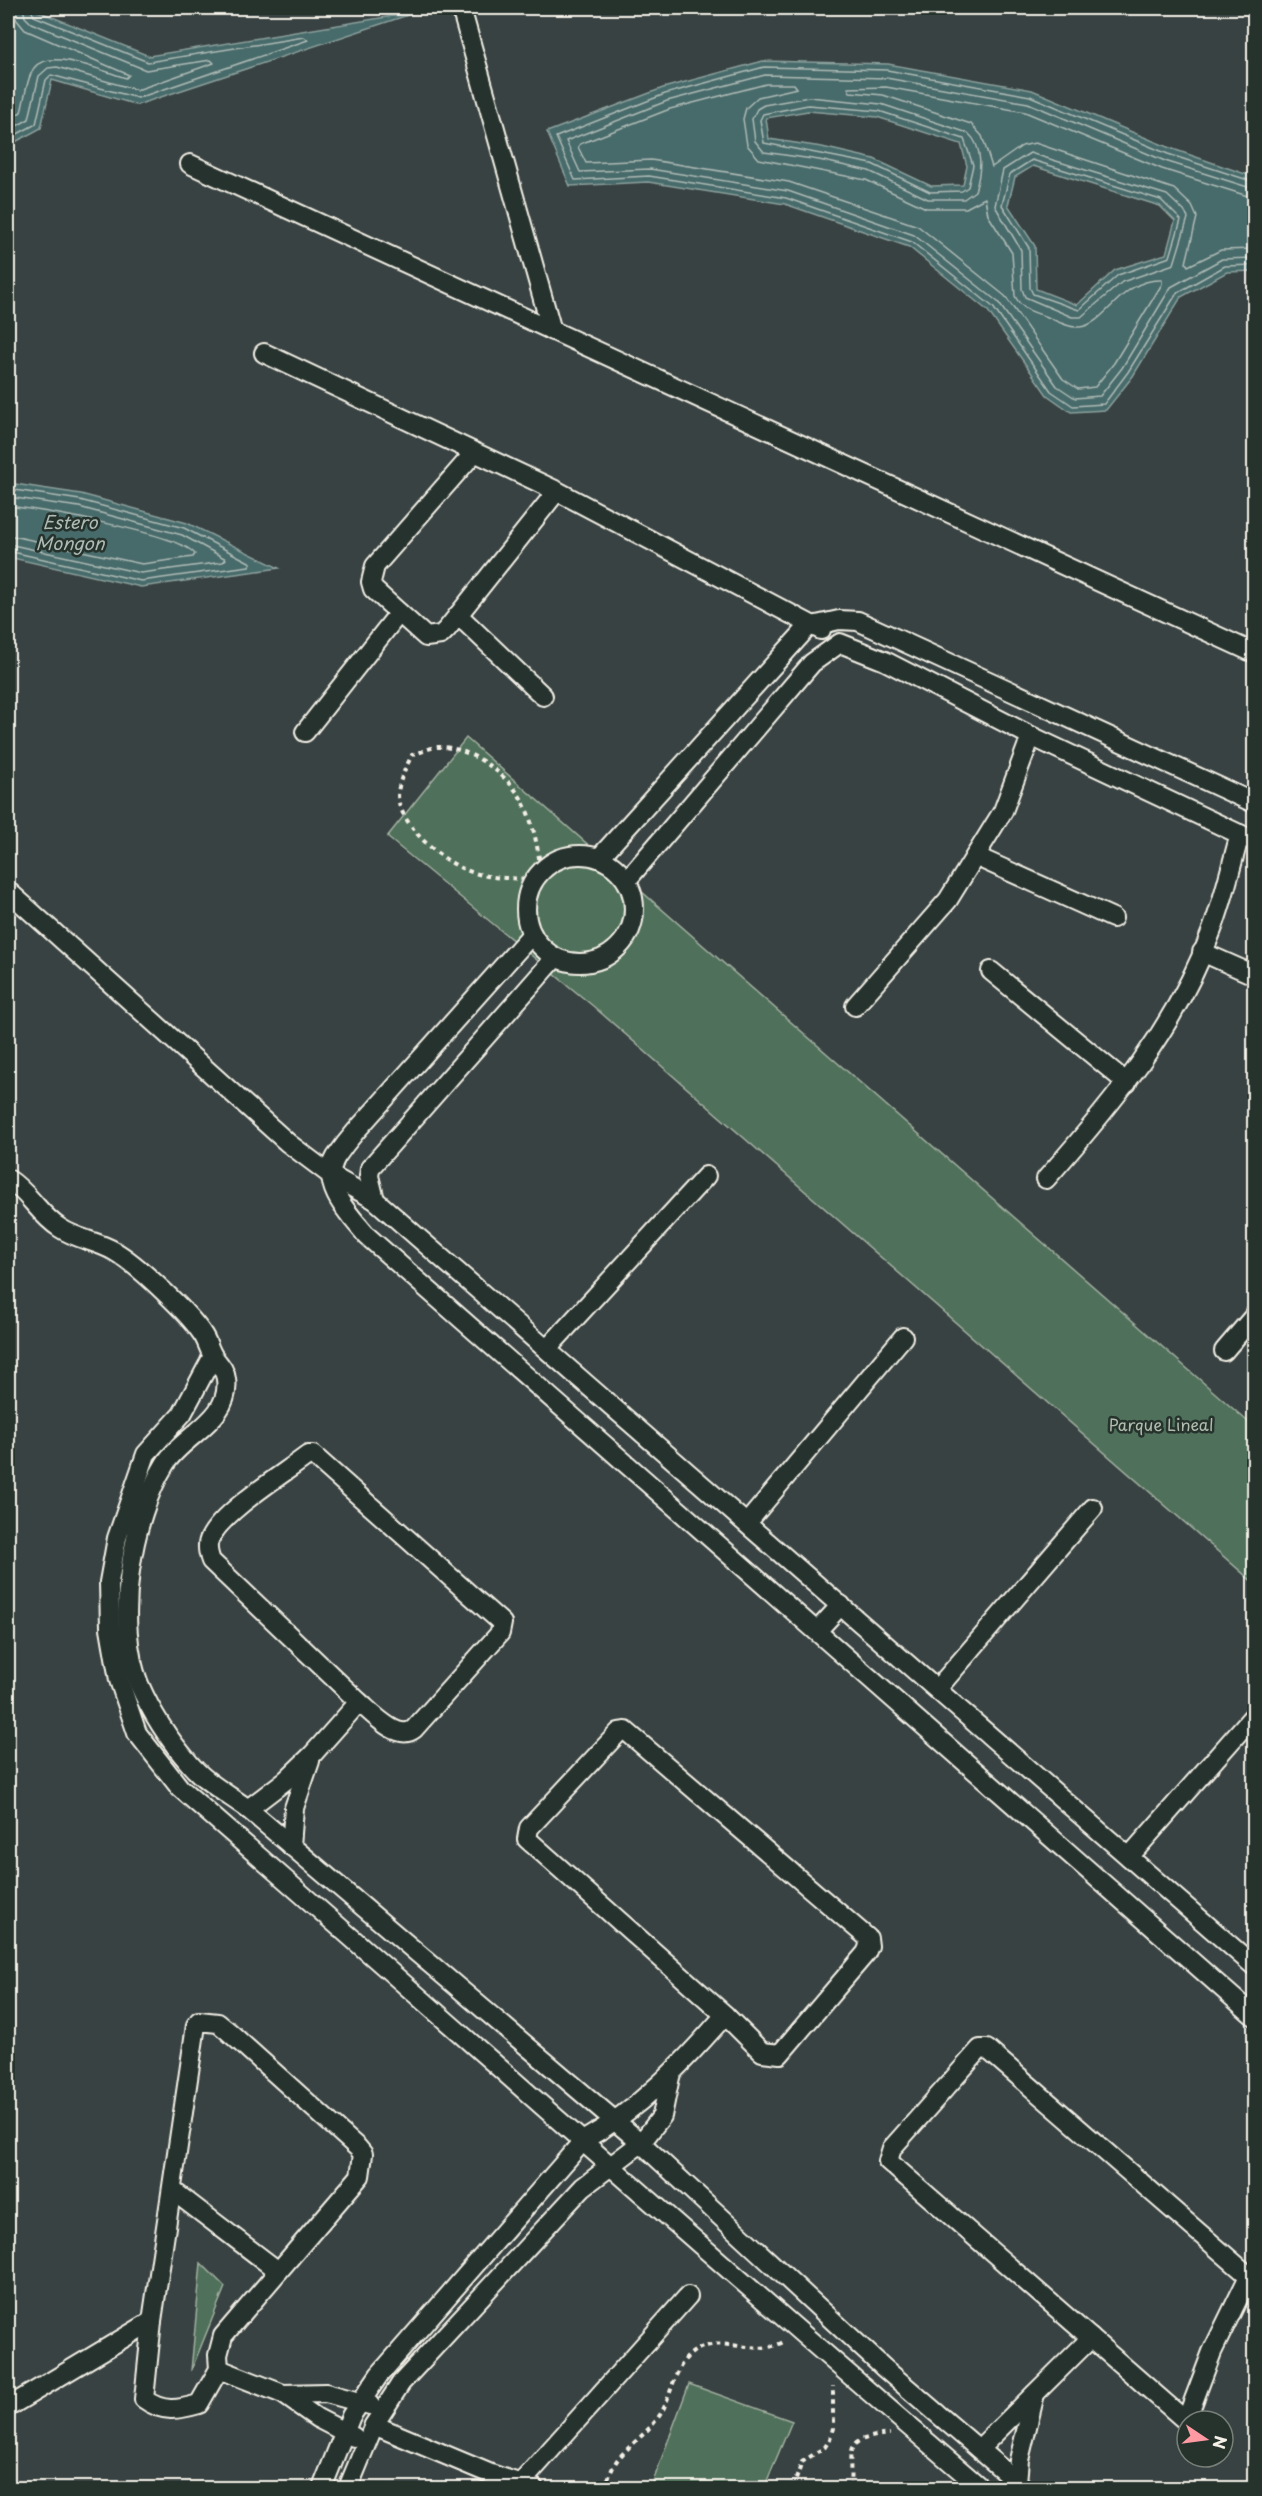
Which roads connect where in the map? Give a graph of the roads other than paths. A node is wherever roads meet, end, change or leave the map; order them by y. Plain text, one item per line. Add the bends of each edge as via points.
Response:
1 (461, 8) edge
2 (190, 164) dead end
3 (552, 331) junction
4 (264, 353) dead end
5 (474, 453) junction
6 (556, 491) junction
7 (399, 613) junction
8 (458, 615) junction
9 (815, 625) junction
10 (840, 643) junction
11 (1254, 653) edge
12 (543, 696) dead end
13 (305, 732) dead end
14 (1031, 736) junction
15 (1254, 803) edge
16 (1247, 837) edge
17 (975, 856) junction
18 (600, 857) junction
19 (627, 879) junction
20 (8, 891) edge
21 (1113, 918) dead end
22 (531, 934) junction
23 (1202, 952) junction
24 (555, 958) junction
25 (991, 971) dead end
26 (1254, 975) edge
27 (855, 1006) dead end
28 (1127, 1083) junction
29 (332, 1176) junction
30 (706, 1176) dead end
31 (8, 1179) edge
32 (1046, 1179) dead end
33 (375, 1200) junction
34 (1254, 1316) edge
35 (903, 1337) dead end
36 (547, 1349) junction
37 (1224, 1351) dead end
38 (213, 1356) junction
39 (191, 1401) junction
40 (213, 1418) junction
41 (149, 1450) junction
42 (172, 1455) junction
43 (1093, 1508) dead end
44 (747, 1523) junction
45 (841, 1605) junction
46 (817, 1631) junction
47 (938, 1689) junction
48 (359, 1702) junction
49 (1254, 1715) edge
50 (312, 1755) junction
51 (192, 1767) junction
52 (180, 1788) junction
53 (248, 1809) junction
54 (291, 1846) junction
55 (1129, 1857) junction
56 (361, 1907) junction
57 (341, 1928) junction
58 (1254, 1966) edge
59 (725, 2015) junction
60 (1254, 2016) edge
61 (670, 2077) junction
62 (616, 2122) junction
63 (584, 2140) junction
64 (641, 2143) junction
65 (611, 2167) junction
66 (172, 2190) junction
67 (278, 2271) junction
68 (688, 2296) dead end
69 (153, 2321) junction
70 (1091, 2338) junction
71 (219, 2369) junction
72 (1036, 2392) junction
73 (283, 2394) junction
74 (360, 2402) junction
75 (10, 2406) dead end
76 (383, 2409) junction
77 (948, 2423) junction
78 (374, 2425) junction
79 (344, 2433) junction
80 (366, 2442) junction
81 (930, 2445) junction
82 (979, 2449) junction
83 (1021, 2485) edge
84 (528, 2487) edge
85 (322, 2488) edge
86 (348, 2488) edge
87 (981, 2488) edge

1 - 3 street
2 - 3 street
3 - 11 street
4 - 5 street
5 - 6 street
5 - 7 street via 375,566 373,589
6 - 8 street
6 - 9 street
7 - 8 street via 429,638 441,635
7 - 13 street
8 - 12 street
9 - 10 street
9 - 15 street via 858,621
9 - 18 street via 808,627
10 - 14 street via 885,661
10 - 19 street via 812,663
14 - 16 street
14 - 17 street via 1003,811
16 - 23 street
17 - 21 street
17 - 27 street via 948,900
18 - 19 street
18 - 22 street via 563,857 538,876 527,897
19 - 24 street via 634,896 631,931 621,946 607,958 590,963 572,964
20 - 29 street via 288,1143
22 - 24 street
22 - 29 street via 356,1131 334,1159
23 - 26 street
23 - 28 street via 1173,1014
24 - 33 street via 370,1168
25 - 28 street
28 - 32 street
29 - 33 street
29 - 46 street via 337,1198 367,1236
30 - 36 street
31 - 38 street via 23,1189 43,1215 60,1228 114,1250 140,1269 203,1335
33 - 36 street
34 - 37 street
35 - 44 street
36 - 44 street
38 - 39 street
38 - 40 street via 226,1379 225,1398
39 - 40 street
39 - 41 street
40 - 42 street
41 - 42 street
41 - 52 street via 117,1538 110,1582 110,1628 119,1680 137,1732
42 - 51 street via 143,1513 131,1563 129,1649 139,1684
43 - 47 street
44 - 45 street
45 - 46 street
45 - 47 street
46 - 60 street
47 - 55 street
48 - 48 street via 402,1734 410,1732 500,1633 502,1623 309,1454 220,1522 209,1540 209,1555
48 - 50 street
49 - 55 street
50 - 53 street
50 - 54 street via 294,1808
51 - 52 street
51 - 53 street
52 - 57 street
53 - 54 street
54 - 56 street
55 - 58 street
56 - 57 street
56 - 62 street
57 - 63 street
59 - 59 street via 762,2052 780,2054 866,1953 868,1938 623,1730 530,1828 526,1839
59 - 61 street
61 - 62 street
61 - 64 street via 662,2116
62 - 63 street
62 - 64 street
63 - 65 street
63 - 74 street via 379,2375
64 - 65 street
64 - 77 street
65 - 76 street via 583,2187 401,2383
65 - 81 street
66 - 67 street
66 - 67 street via 196,2025 199,2021 218,2023 363,2154 360,2176
66 - 69 street
67 - 71 street via 223,2336
68 - 84 street
69 - 71 street via 144,2399 155,2408 175,2410 199,2404
69 - 75 street
70 - 70 street via 1186,2421 1212,2352 1249,2276 987,2049 980,2049 891,2148 888,2161
70 - 72 street
71 - 73 street
72 - 82 street
72 - 83 street via 1019,2460
73 - 74 street via 326,2394
73 - 79 street
74 - 76 street
74 - 79 street
76 - 78 street
77 - 81 street
77 - 82 street
78 - 80 street
78 - 84 street
79 - 80 street
79 - 85 street
80 - 86 street
81 - 87 street
82 - 83 street

